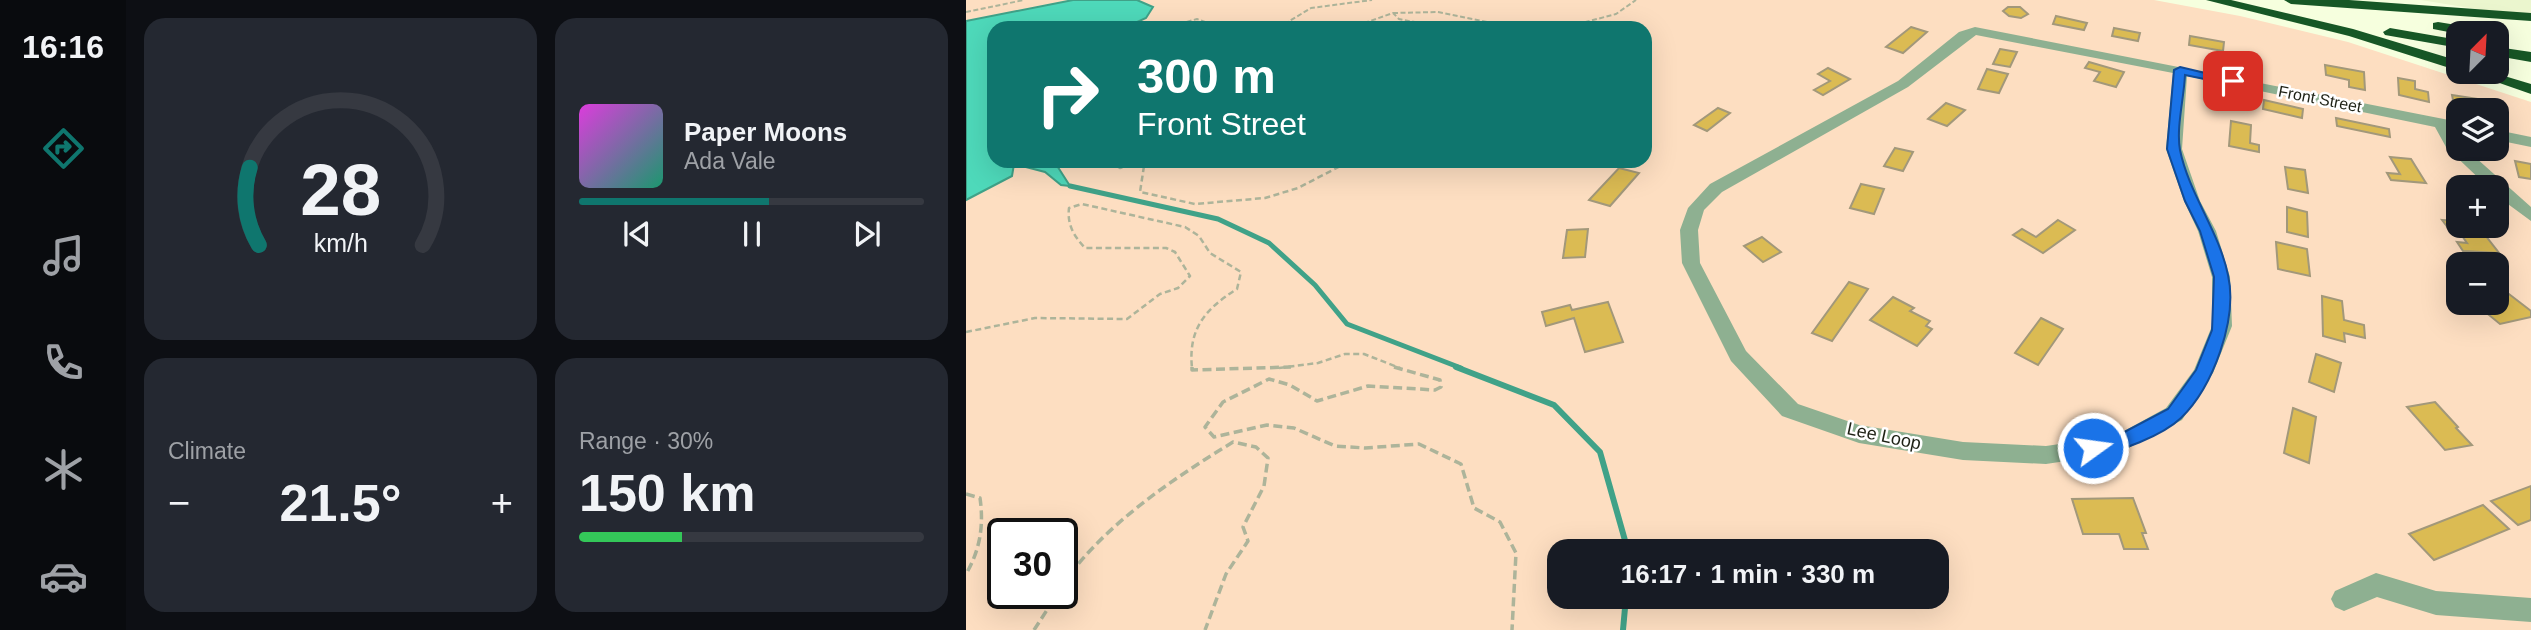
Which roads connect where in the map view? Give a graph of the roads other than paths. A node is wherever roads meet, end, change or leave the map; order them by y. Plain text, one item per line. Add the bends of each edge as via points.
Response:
1 (2212, 0) edge
2 (2291, 0) edge
3 (2531, 17) edge
4 (2446, 27) edge
5 (1975, 31) joint
6 (2510, 38) edge
7 (2446, 42) edge
8 (2531, 42) edge
9 (2510, 53) edge
10 (2531, 57) edge
11 (2446, 62) edge
12 (2180, 70) junction
13 (2510, 83) edge
14 (2531, 89) edge
15 (2441, 123) junction
16 (2446, 124) edge
17 (2509, 137) edge
18 (2531, 142) edge
19 (2484, 175) edge
20 (2509, 197) edge
21 (2531, 216) edge
22 (2344, 599) dead end
23 (2531, 610) edge

1 - 7 highway
1 - 11 highway via 2353,33
2 - 3 highway
2 - 4 highway
5 - 12 street, Front Street
5 - 12 street, Lee Loop via 1903,84 1716,188 1696,208 1689,230 1693,266 1738,356 1790,410 1869,436 1963,451 2046,455 2119,444 2174,414 2203,373 2221,326 2221,277 2174,149
6 - 8 highway
9 - 10 highway
12 - 15 street, Front Street
13 - 14 highway
15 - 16 street, Front Street
15 - 19 street via 2452,144
17 - 18 street
20 - 21 street
22 - 23 street via 2376,585 2436,603

